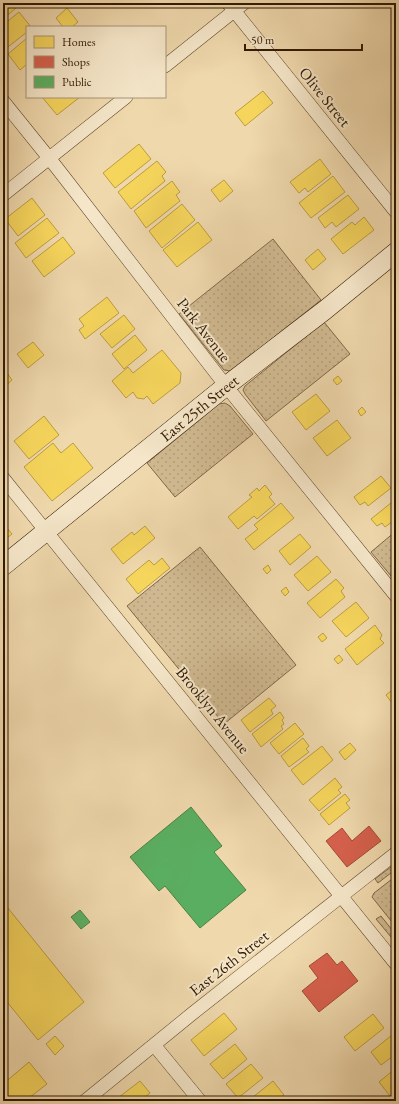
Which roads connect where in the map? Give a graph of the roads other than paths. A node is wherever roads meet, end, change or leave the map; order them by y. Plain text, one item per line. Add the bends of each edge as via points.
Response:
1 (235, 6) edge
2 (166, 65) edge
3 (125, 98) edge
4 (3, 101) edge
5 (49, 159) junction
6 (3, 195) edge
7 (396, 212) edge
8 (396, 252) edge
9 (226, 386) junction
10 (3, 478) edge
11 (46, 531) junction
12 (3, 566) edge
13 (396, 596) edge
14 (396, 853) edge
15 (342, 896) junction
16 (396, 964) edge
17 (154, 1045) junction
18 (85, 1101) edge
19 (200, 1101) edge

1 - 2 street
1 - 7 street, Olive Street
3 - 5 street
4 - 5 street, Park Avenue
5 - 6 street
5 - 9 street, Park Avenue
8 - 9 street, East 25th Street
9 - 11 street, East 25th Street
9 - 13 street, Park Avenue
10 - 11 street, Brooklyn Avenue
11 - 12 street, East 25th Street
11 - 15 street, Brooklyn Avenue
14 - 15 street, East 26th Street
15 - 16 street, Brooklyn Avenue
15 - 17 street, East 26th Street
17 - 18 street, East 26th Street
17 - 19 street

